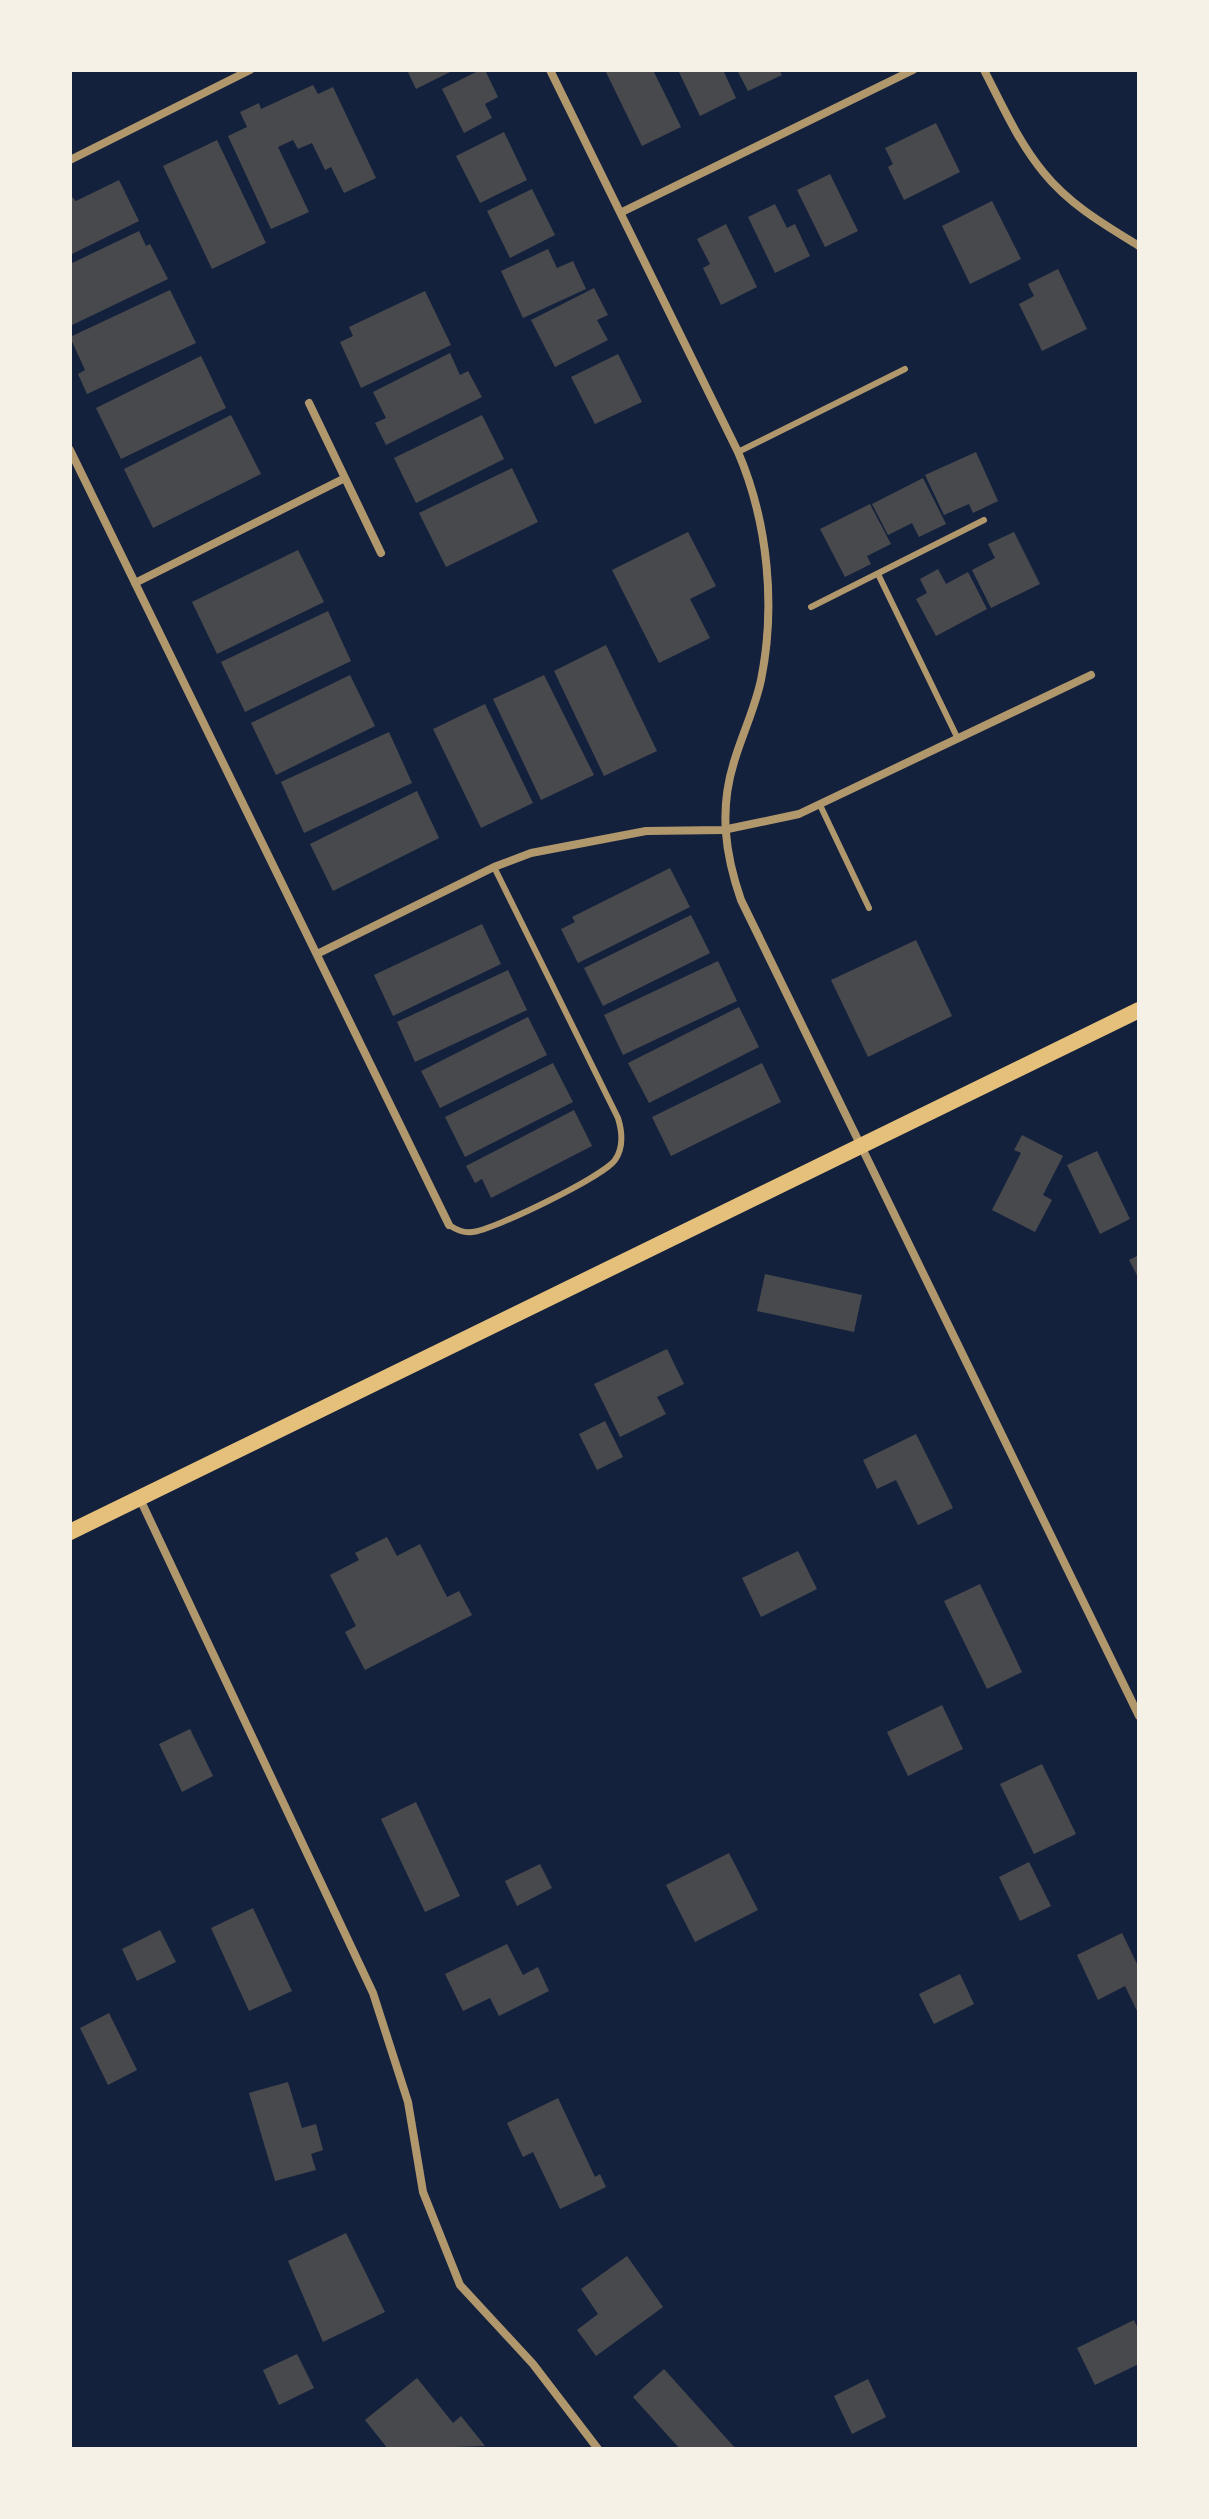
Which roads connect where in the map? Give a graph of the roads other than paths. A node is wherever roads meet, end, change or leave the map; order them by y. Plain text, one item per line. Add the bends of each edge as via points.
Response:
1 (550, 70) edge
2 (913, 70) edge
3 (984, 70) edge
4 (244, 71) edge
5 (70, 160) edge
6 (622, 212) junction
7 (1139, 246) edge
8 (905, 369) dead end
9 (309, 403) dead end
10 (70, 450) edge
11 (738, 452) junction
12 (343, 479) junction
13 (984, 520) dead end
14 (381, 553) dead end
15 (878, 574) junction
16 (135, 583) junction
17 (811, 607) dead end
18 (1091, 675) dead end
19 (958, 739) junction
20 (820, 805) junction
21 (723, 830) junction
22 (494, 867) junction
23 (869, 908) dead end
24 (317, 954) junction
25 (1139, 1010) edge
26 (860, 1145) junction
27 (449, 1225) joint
28 (140, 1499) junction
29 (70, 1532) edge
30 (1139, 1716) edge
31 (598, 2449) edge

1 - 6 street
2 - 6 street
3 - 7 street via 1045,174 1089,215
4 - 5 street
6 - 11 street
8 - 11 lane
9 - 12 street
10 - 16 street
11 - 21 street via 759,511 769,620 760,682 732,767
12 - 14 street
12 - 16 street
13 - 15 lane
15 - 17 lane
15 - 19 lane
16 - 24 street
18 - 19 street
19 - 20 street
20 - 21 street
20 - 23 lane
21 - 22 street via 646,831 531,853
21 - 26 street via 741,900
22 - 24 street
22 - 27 lane via 618,1118 621,1140 615,1160 596,1176 483,1230 462,1232
24 - 27 street
25 - 26 main road
26 - 28 main road
26 - 30 street
28 - 29 main road
28 - 31 street via 373,1993 408,2102 423,2192 460,2285 533,2364

